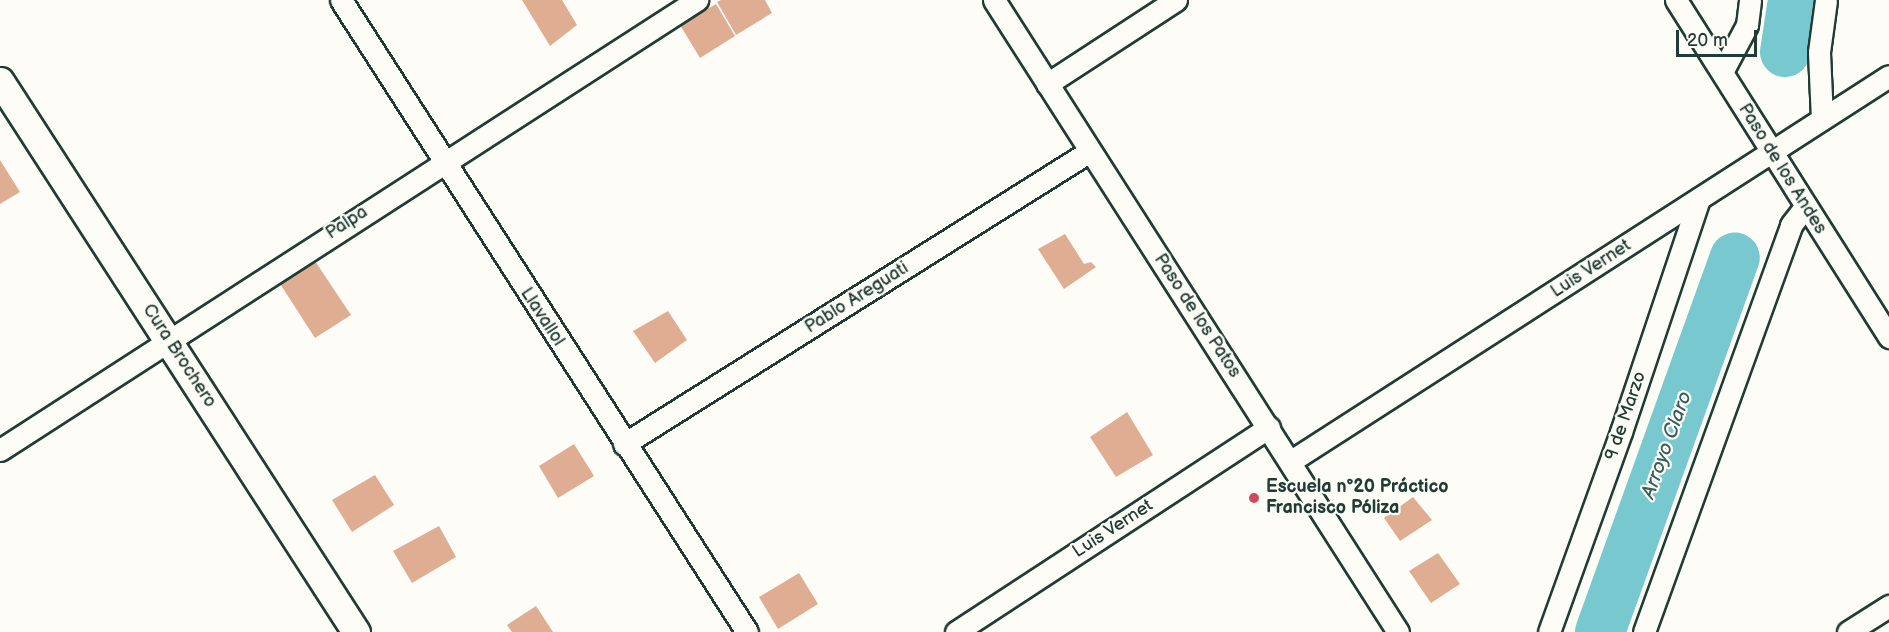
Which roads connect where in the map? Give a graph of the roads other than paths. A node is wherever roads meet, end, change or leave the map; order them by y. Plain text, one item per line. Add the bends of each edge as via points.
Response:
1 (341, 0) edge
2 (697, 0) edge
3 (994, 0) edge
4 (1176, 0) edge
5 (1676, 0) edge
6 (1750, 0) edge
7 (1826, 0) edge
8 (1722, 72) junction
9 (1889, 76) edge
10 (0, 81) edge
11 (1047, 84) junction
12 (1822, 119) junction
13 (1090, 151) junction
14 (1772, 153) junction
15 (443, 161) junction
16 (1699, 199) junction
17 (1806, 206) junction
18 (1889, 337) edge
19 (169, 340) junction
20 (1269, 427) junction
21 (624, 444) junction
22 (0, 450) edge
23 (1291, 461) junction
24 (1889, 606) edge
25 (356, 632) edge
26 (747, 632) edge
27 (956, 632) edge
28 (1398, 632) edge
29 (1549, 632) edge
30 (1644, 632) edge
31 (1848, 632) edge

1 - 15 street, Llavallol
2 - 15 street, Palpa
3 - 11 street, Paso de los Patos
4 - 11 street
5 - 8 street, Paso de los Andes
6 - 8 street via 1747,25
7 - 12 street via 1819,52
8 - 14 street, Paso de los Andes
9 - 12 street, Luis Vernet
10 - 19 street, Cura Brochero
11 - 13 street, Paso de los Patos
12 - 14 street, Luis Vernet
13 - 20 street, Paso de los Patos
13 - 21 street, Pablo Areguati
14 - 16 street, Luis Vernet
14 - 17 street, Paso de los Andes
15 - 19 street, Palpa
15 - 21 street, Llavallol
16 - 23 street, Luis Vernet
16 - 29 street, 9 de Marzo via 1622,432
17 - 18 street, Paso de los Andes
17 - 30 street via 1791,225
19 - 22 street, Palpa
19 - 25 street, Cura Brochero
20 - 23 street, Paso de los Patos
20 - 27 street, Luis Vernet
21 - 26 street, Llavallol
23 - 28 street, Paso de los Patos
24 - 31 street

